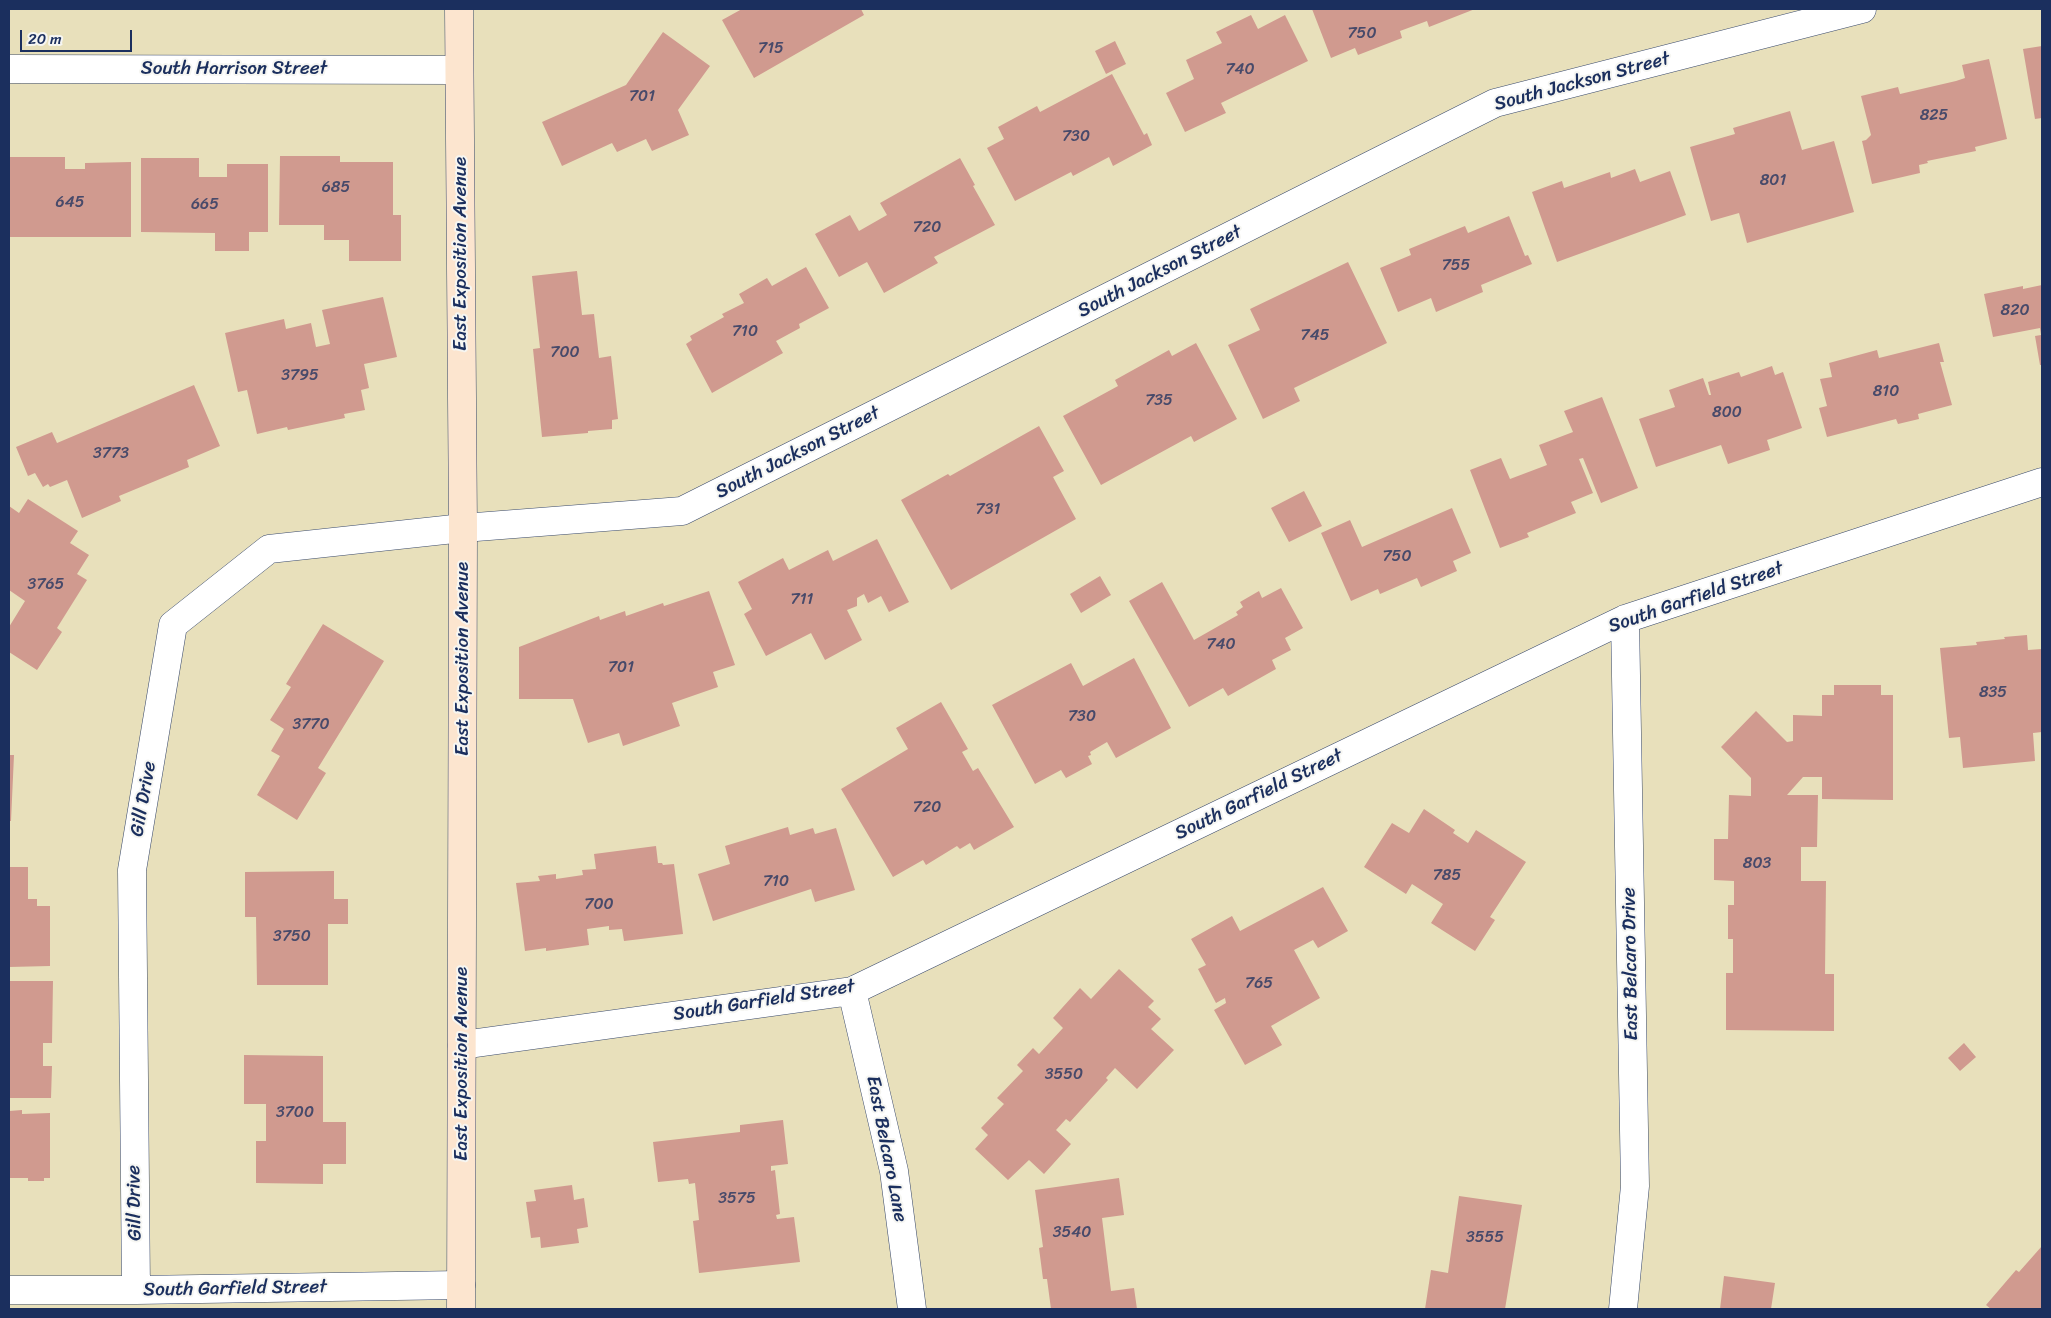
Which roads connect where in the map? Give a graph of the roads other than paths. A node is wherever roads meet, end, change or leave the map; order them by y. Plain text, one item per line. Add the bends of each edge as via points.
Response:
1 (459, 9) edge
2 (1862, 9) edge
3 (9, 69) edge
4 (459, 70) junction
5 (2042, 482) edge
6 (463, 528) junction
7 (1625, 619) junction
8 (852, 991) junction
9 (462, 1046) junction
10 (9, 1290) edge
11 (136, 1290) junction
12 (461, 1297) edge
13 (912, 1309) edge
14 (1624, 1309) edge

1 - 4 street, East Exposition Avenue
2 - 6 street, South Jackson Street via 1495,104 682,511
3 - 4 street, South Harrison Street
4 - 6 street, East Exposition Avenue
5 - 7 street, South Garfield Street
6 - 9 street, East Exposition Avenue
6 - 11 street, Gill Drive via 269,549 173,625 132,870
7 - 8 street, South Garfield Street
7 - 14 street, East Belcaro Drive via 1635,1186
8 - 9 street, South Garfield Street
8 - 13 street, East Belcaro Lane via 894,1171
9 - 12 street, East Exposition Avenue
10 - 11 street, South Garfield Street
11 - 12 street, South Garfield Street

